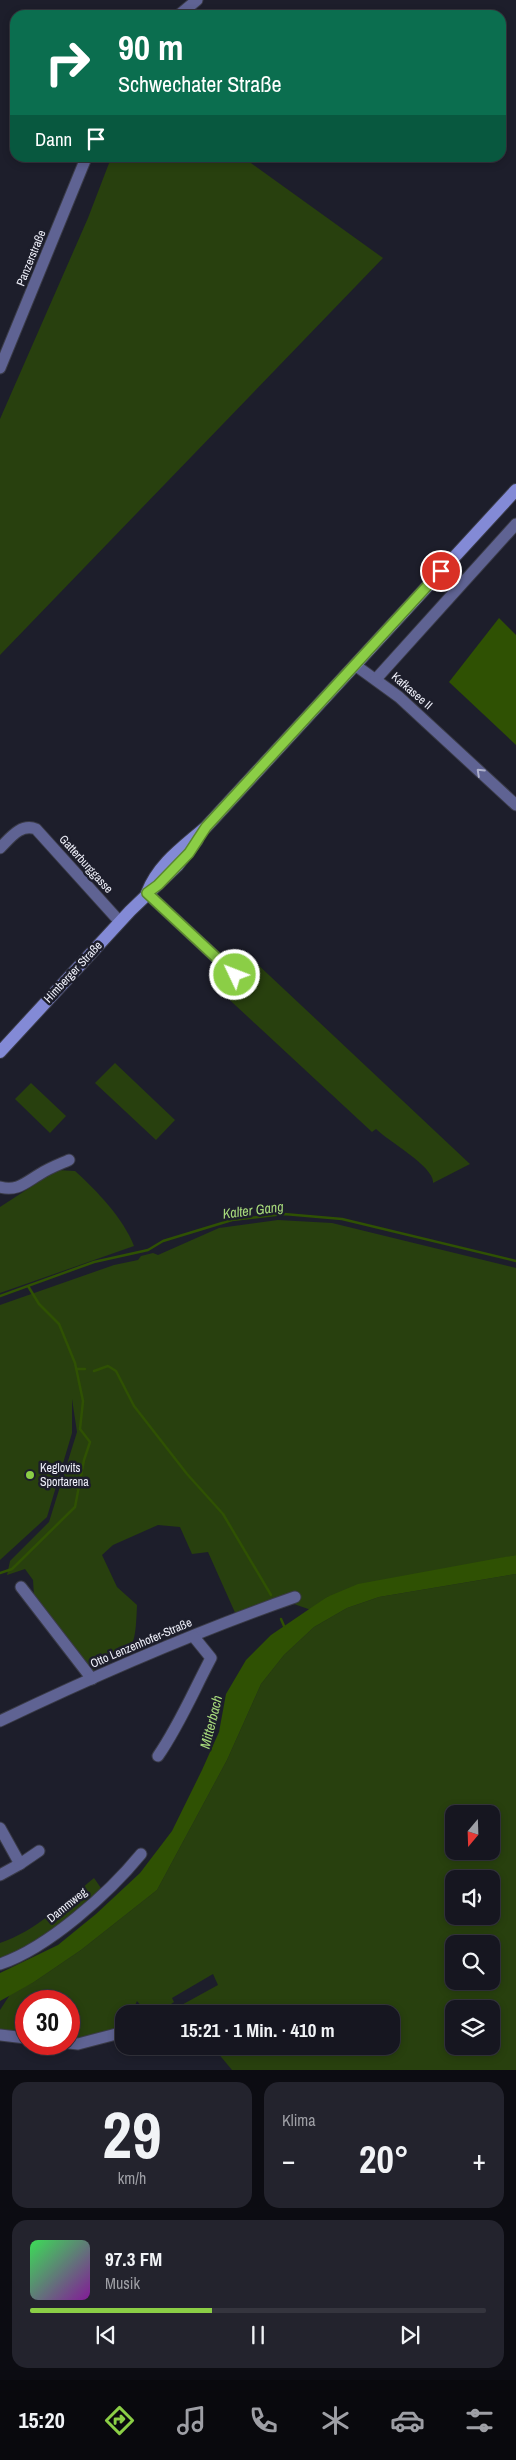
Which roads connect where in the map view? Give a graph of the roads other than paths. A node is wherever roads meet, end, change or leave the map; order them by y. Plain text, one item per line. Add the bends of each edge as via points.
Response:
1 (197, 0) edge
2 (185, 10) edge
3 (84, 162) edge
4 (0, 368) edge
5 (516, 490) edge
6 (516, 524) edge
7 (355, 665) junction
8 (376, 679) junction
9 (516, 805) edge
10 (0, 848) edge
11 (147, 893) junction
12 (120, 922) junction
13 (235, 975) dead end
14 (0, 1052) edge
15 (69, 1160) dead end
16 (0, 1187) edge
17 (21, 1587) dead end
18 (295, 1597) dead end
19 (194, 1637) junction
20 (92, 1678) junction
21 (0, 1721) edge
22 (158, 1756) dead end
23 (0, 1828) edge
24 (39, 1851) dead end
25 (141, 1854) dead end
26 (20, 1864) junction
27 (0, 1875) edge
28 (0, 1964) edge
29 (0, 2034) edge
30 (115, 2034) edge
31 (15, 2036) edge
32 (80, 2043) edge

1 - 2 street
3 - 4 street, Panzerstraße
5 - 7 main road, Himberger Straße
6 - 8 street, Kafkasee II
7 - 8 street
7 - 11 main road, Himberger Straße via 206,827 164,863
9 -> 8 street, Kafkasee II via 399,696
10 - 12 street, Gatterburggasse via 22,828 36,829
11 - 12 main road, Himberger Straße
11 - 13 street
12 - 14 main road, Himberger Straße
15 - 16 street via 18,1188
17 - 20 street
18 - 19 street, Otto Lenzenhofer-Straße
19 - 20 street, Otto Lenzenhofer-Straße
19 - 22 street via 211,1658 179,1725
20 - 21 street, Otto Lenzenhofer-Straße
23 - 26 street
24 - 26 street
25 - 28 street, Dammweg via 119,1880 72,1919 41,1943
26 - 27 street
29 - 31 street
30 - 32 street

